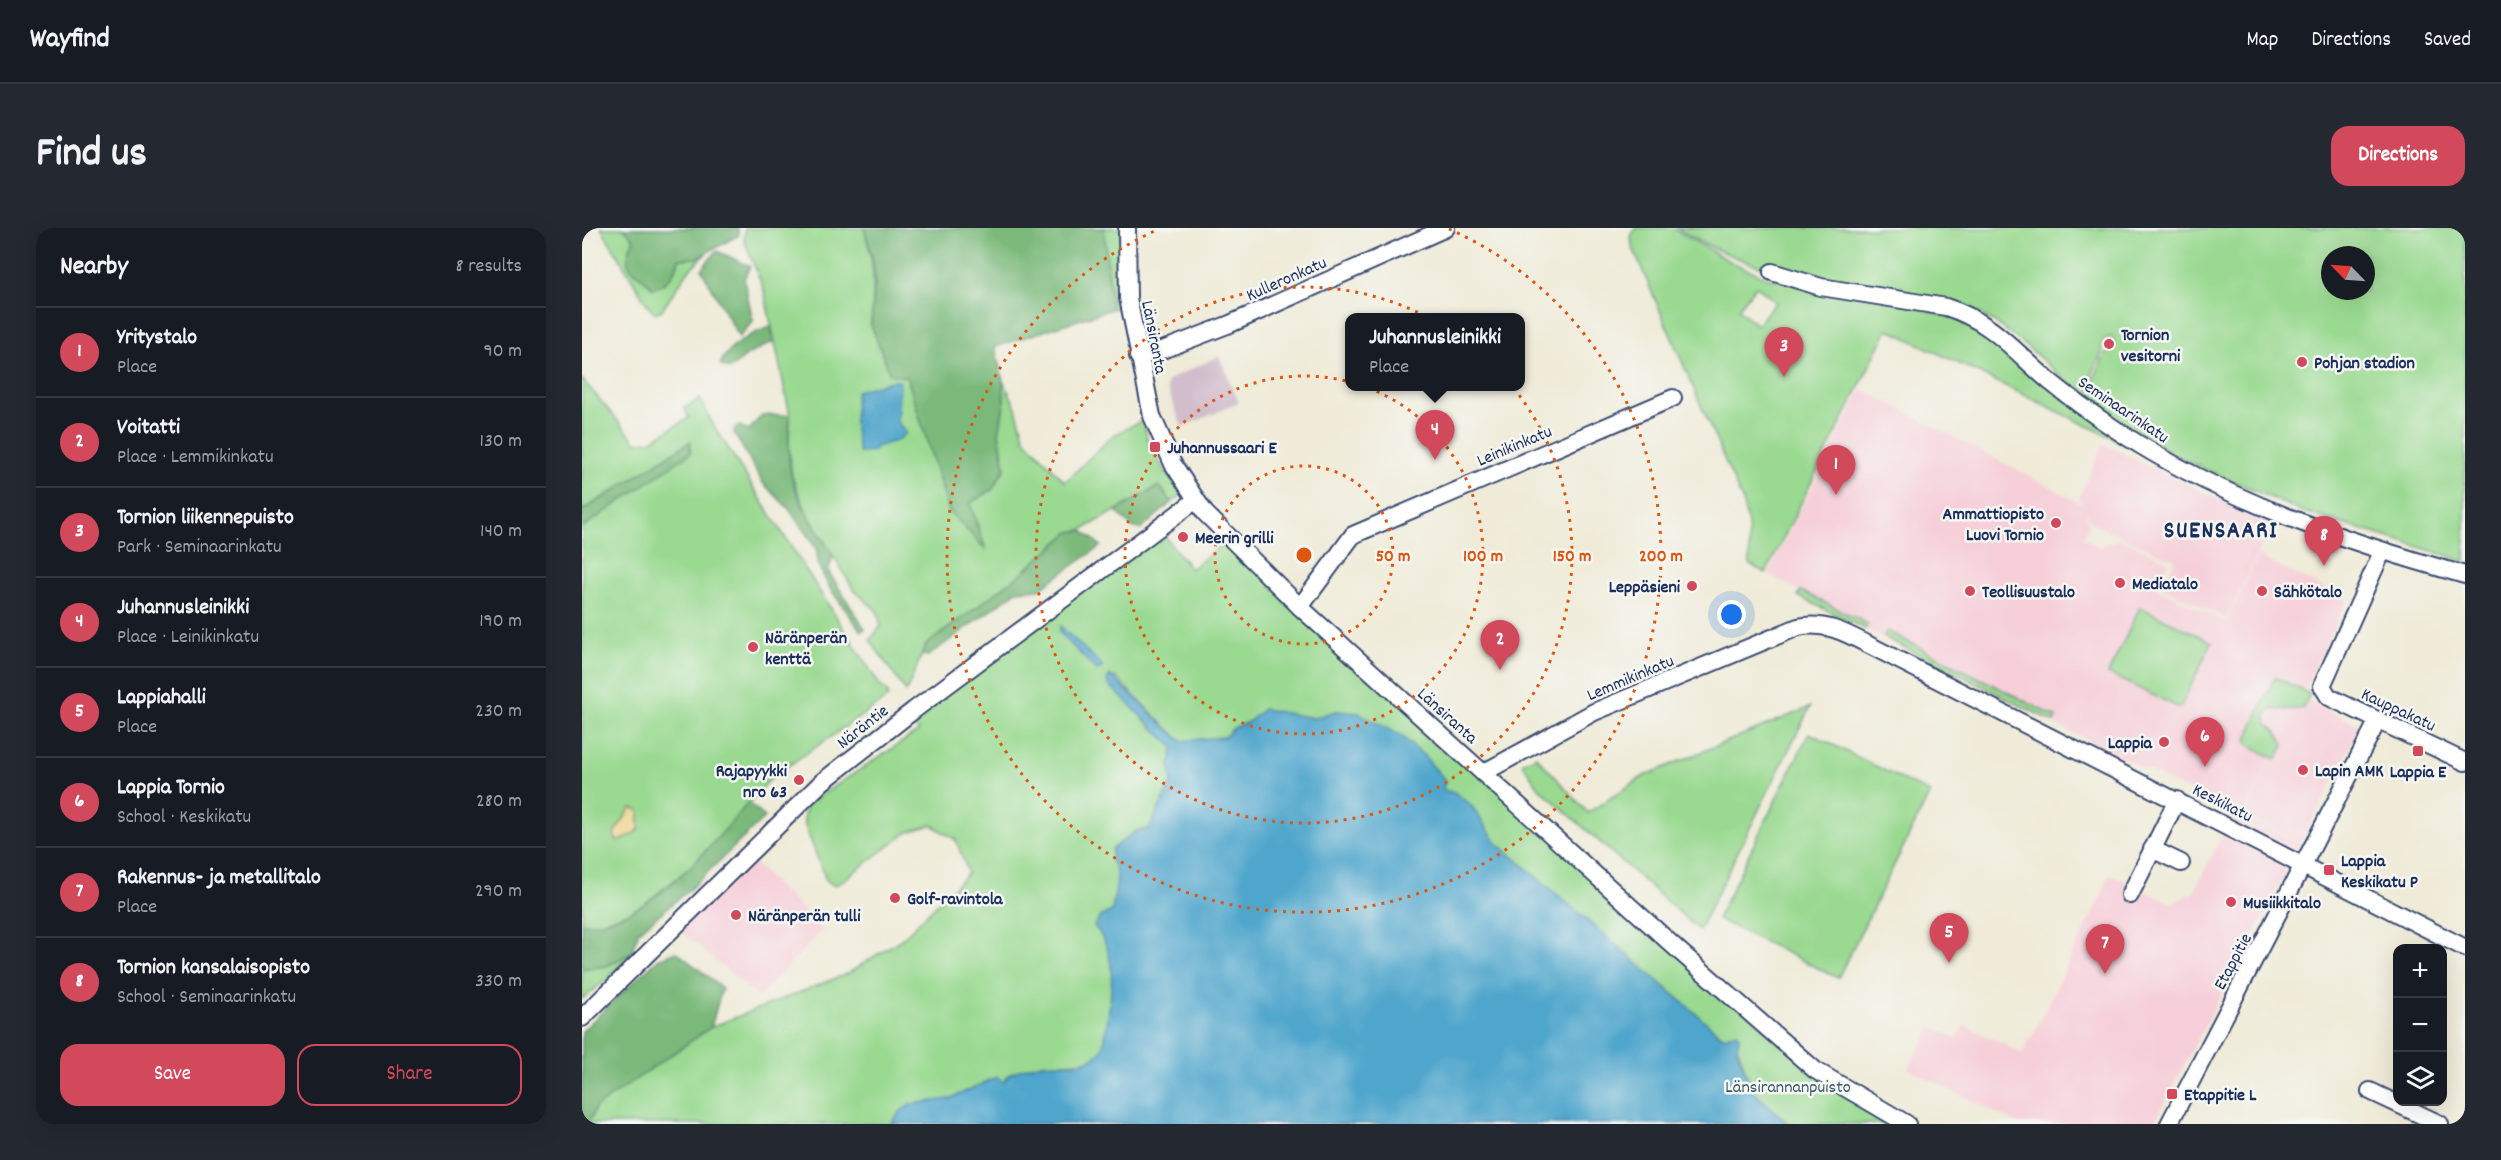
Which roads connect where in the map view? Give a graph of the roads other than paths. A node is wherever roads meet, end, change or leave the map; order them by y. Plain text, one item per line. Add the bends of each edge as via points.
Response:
1 (1127, 228) edge
2 (1446, 228) edge
3 (1772, 273) dead end
4 (1138, 356) junction
5 (1672, 398) dead end
6 (1196, 500) junction
7 (2382, 552) junction
8 (2465, 575) edge
9 (1300, 607) junction
10 (1798, 627) joint
11 (2378, 720) junction
12 (2465, 762) edge
13 (1483, 773) junction
14 (2177, 800) junction
15 (2152, 849) junction
16 (2181, 863) dead end
17 (2304, 866) junction
18 (2130, 895) dead end
19 (2465, 948) edge
20 (582, 1018) edge
21 (2370, 1091) dead end
22 (1907, 1124) edge
23 (2169, 1124) edge
24 (2440, 1124) edge

1 - 4 street, Länsiranta via 1128,298
2 - 4 street, Kulleronkatu via 1230,324
3 - 7 street, Seminaarinkatu via 1821,287 1966,313 1992,328 2082,407 2157,456 2249,499
4 - 6 street, Länsiranta via 1160,440
5 - 9 street, Leinikinkatu via 1353,535
6 - 9 street, Länsiranta
6 - 20 street, Näräntie via 822,782
7 - 8 street, Seminaarinkatu
7 - 11 street, Kauppakatu via 2322,686 2329,697
9 - 13 street, Länsiranta
10 - 13 street, Lemmikinkatu via 1594,712
10 - 14 street, Keskikatu via 1812,624 1850,635
11 - 12 street, Kauppakatu
11 - 17 street, Etappitie
13 - 22 street, Länsiranta via 1815,1070
14 - 15 street
14 - 17 street, Keskikatu
15 - 16 street
15 - 18 street
17 - 19 street, Keskikatu
17 - 23 street, Etappitie
21 - 24 street

